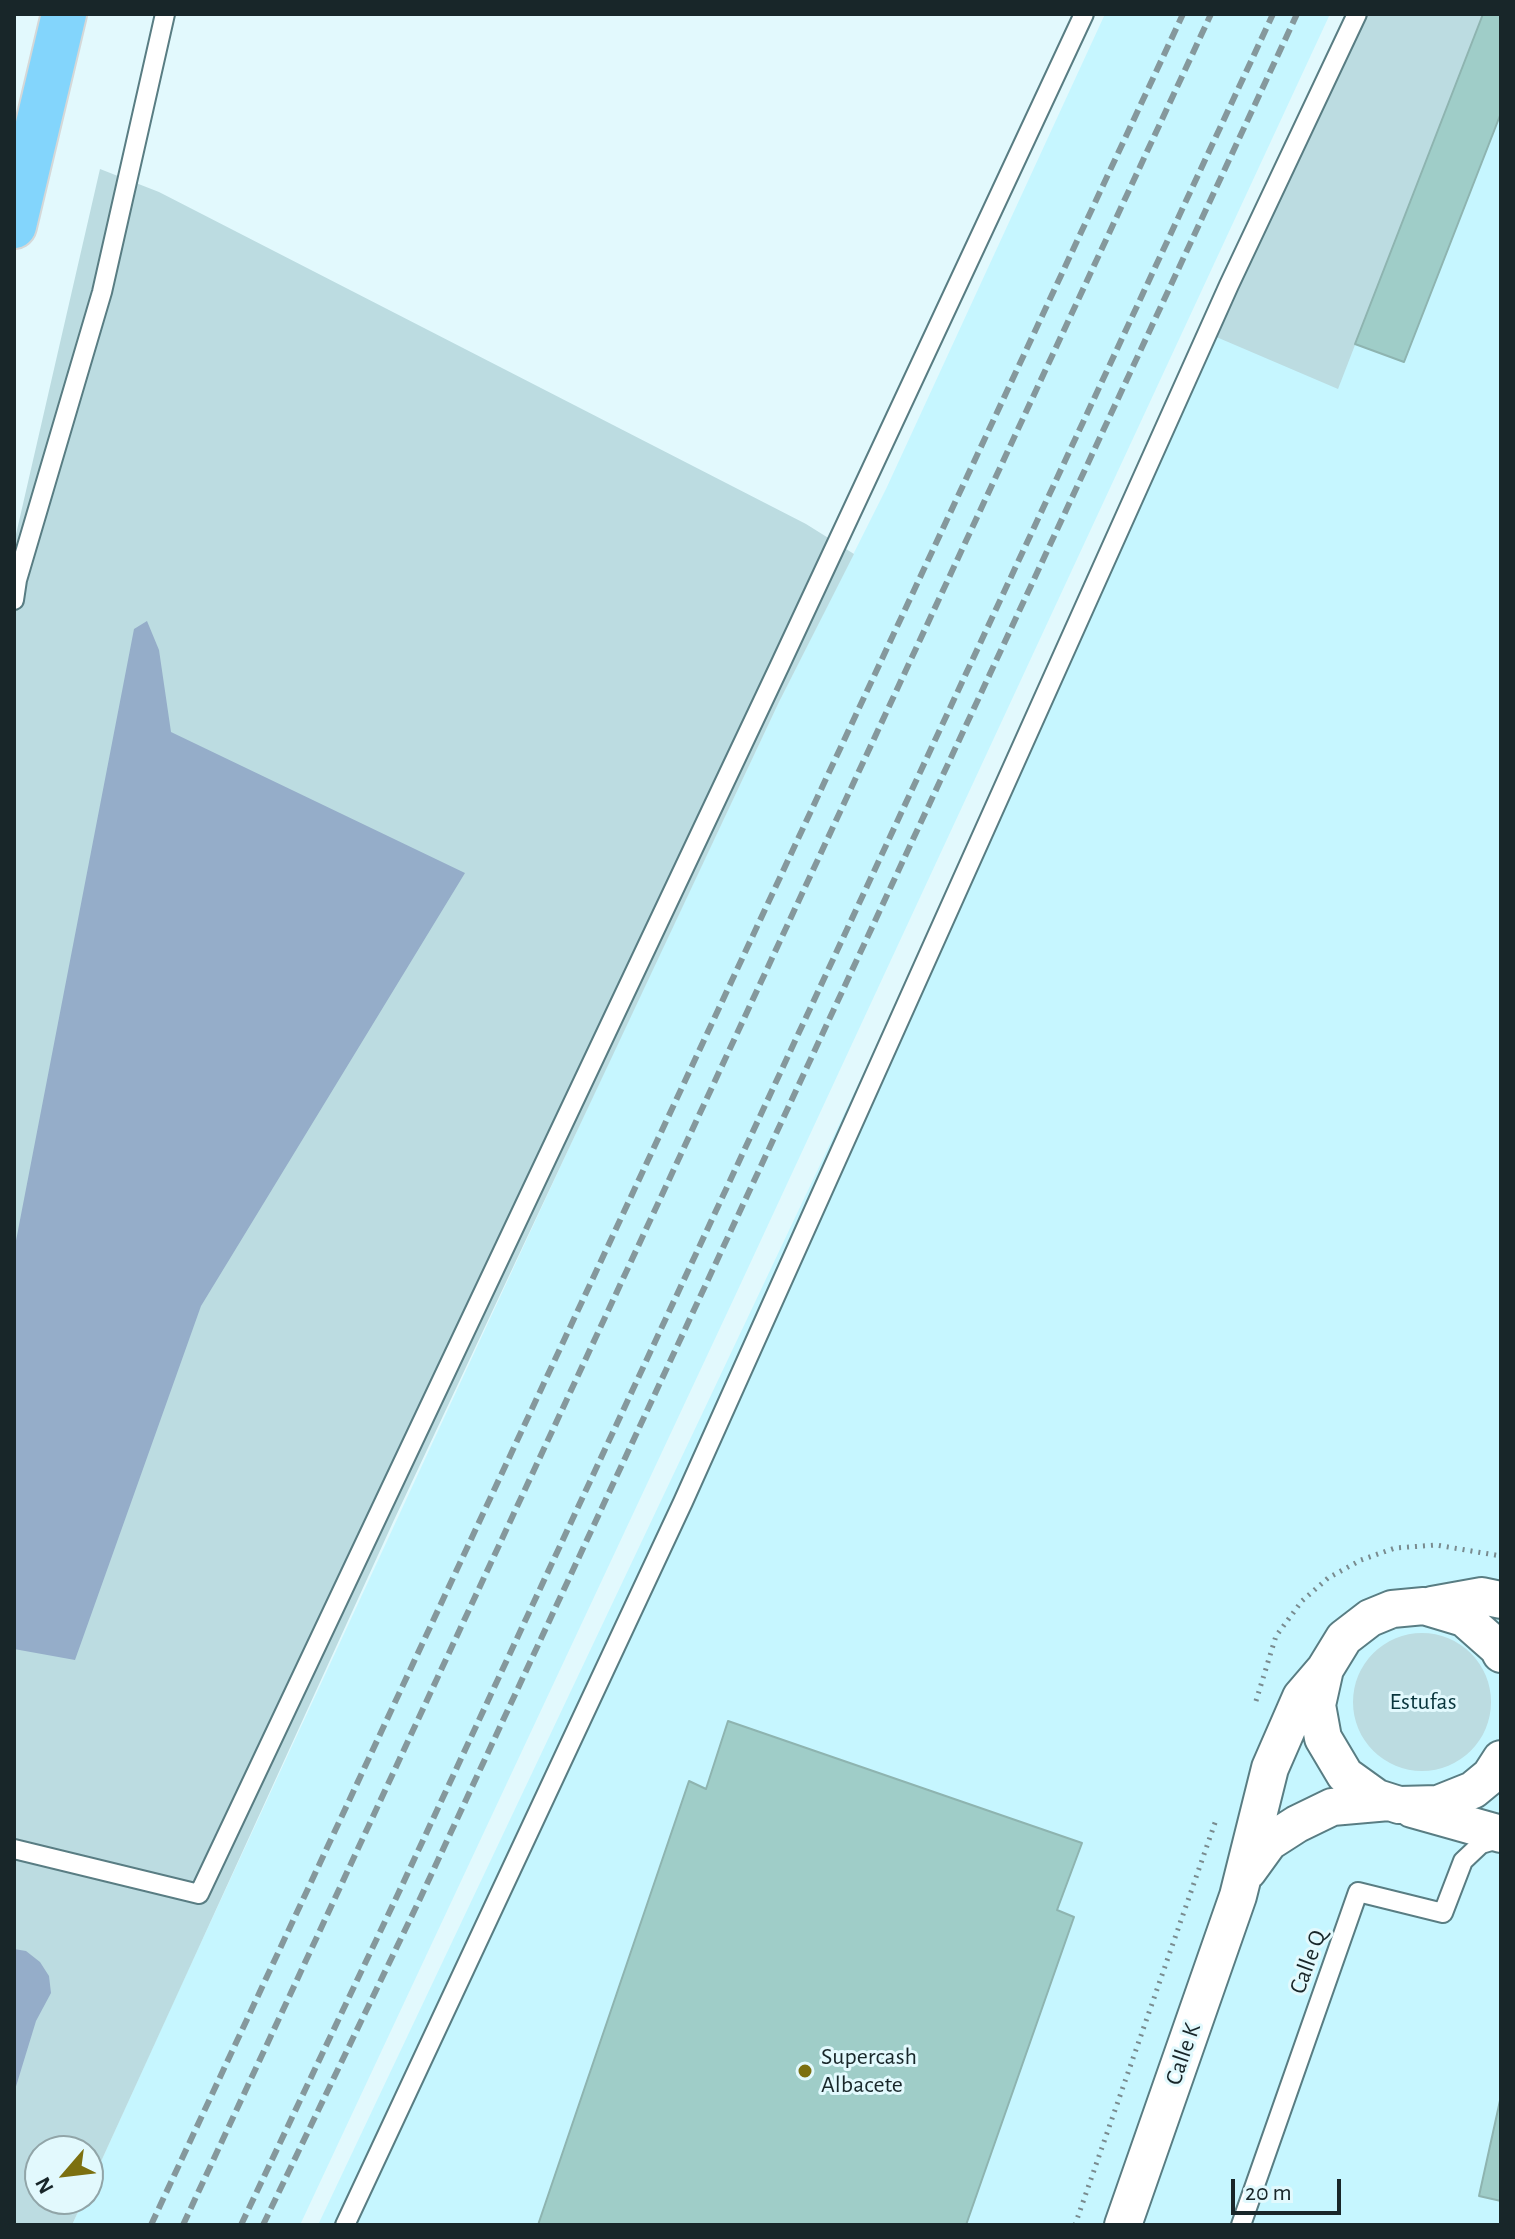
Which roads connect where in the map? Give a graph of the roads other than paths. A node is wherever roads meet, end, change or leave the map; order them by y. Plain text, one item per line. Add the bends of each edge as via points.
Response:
1 (64, 14) edge
2 (165, 14) edge
3 (1084, 14) edge
4 (1357, 14) edge
5 (14, 226) edge
6 (14, 600) edge
7 (1501, 1600) edge
8 (1424, 1606) junction
9 (1501, 1654) edge
10 (1325, 1669) junction
11 (1501, 1759) edge
12 (1394, 1803) junction
13 (1501, 1836) edge
14 (14, 1849) edge
15 (1241, 1883) junction
16 (345, 2225) edge
17 (1123, 2225) edge
18 (1241, 2225) edge

1 - 5 highway
2 - 6 lane via 102,292
3 - 14 lane via 199,1894
4 - 16 lane via 1229,285 683,1502
7 - 8 street, Calle K via 1482,1596
8 - 9 street via 1464,1618
8 - 10 street, Calle K via 1392,1609 1370,1618 1344,1638
10 - 12 street via 1317,1705 1323,1738 1345,1775 1377,1798
10 - 15 street, Calle K via 1301,1697 1270,1768
11 - 12 street, Calle K via 1473,1790 1438,1804
12 - 13 street
12 - 15 street, Calle K via 1332,1807 1297,1824 1269,1842
13 - 18 lane, Calle Q via 1481,1844 1463,1861 1443,1913 1358,1892 1327,2006
15 - 17 street, Calle K

